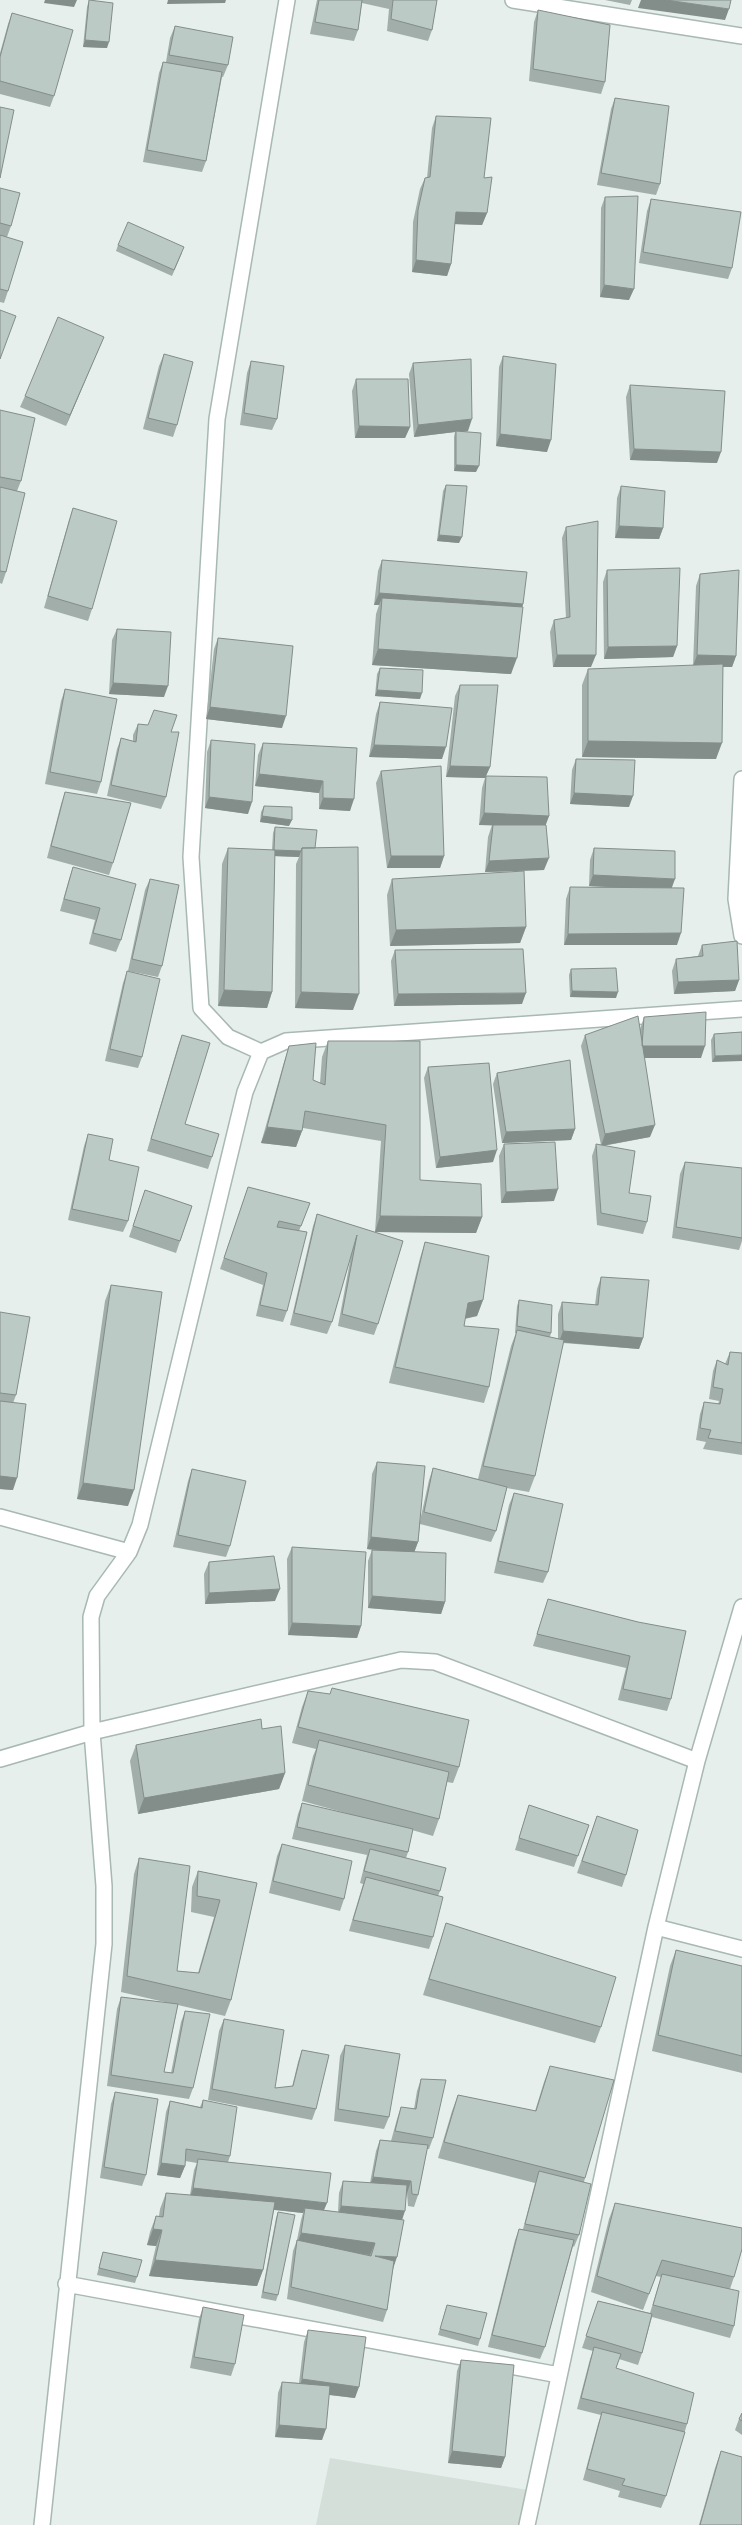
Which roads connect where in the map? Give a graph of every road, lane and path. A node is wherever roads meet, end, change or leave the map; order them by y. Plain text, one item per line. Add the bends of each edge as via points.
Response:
1 (287, 0) edge
2 (513, 0) edge
3 (742, 36) edge
4 (742, 779) edge
5 (742, 936) edge
6 (742, 1009) edge
7 (261, 1052) junction
8 (0, 1517) edge
9 (129, 1552) junction
10 (742, 1607) edge
11 (92, 1732) junction
12 (0, 1760) edge
13 (697, 1761) junction
14 (656, 1927) junction
15 (742, 1949) edge
16 (66, 2284) junction
17 (559, 2375) junction
18 (42, 2525) edge
19 (527, 2525) edge

1 - 7 street via 217,419 191,857 201,1008 228,1037
2 - 3 street
4 - 5 street via 736,898
6 - 7 street via 286,1041
7 - 9 street via 245,1092 140,1525
8 - 9 street
9 - 11 street via 97,1596 91,1617
10 - 13 street
11 - 12 street
11 - 13 street via 401,1660 435,1662
11 - 16 street via 104,1886 104,1944
13 - 14 street
14 - 15 street
14 - 17 street
16 - 17 street
16 - 18 street
17 - 19 street

